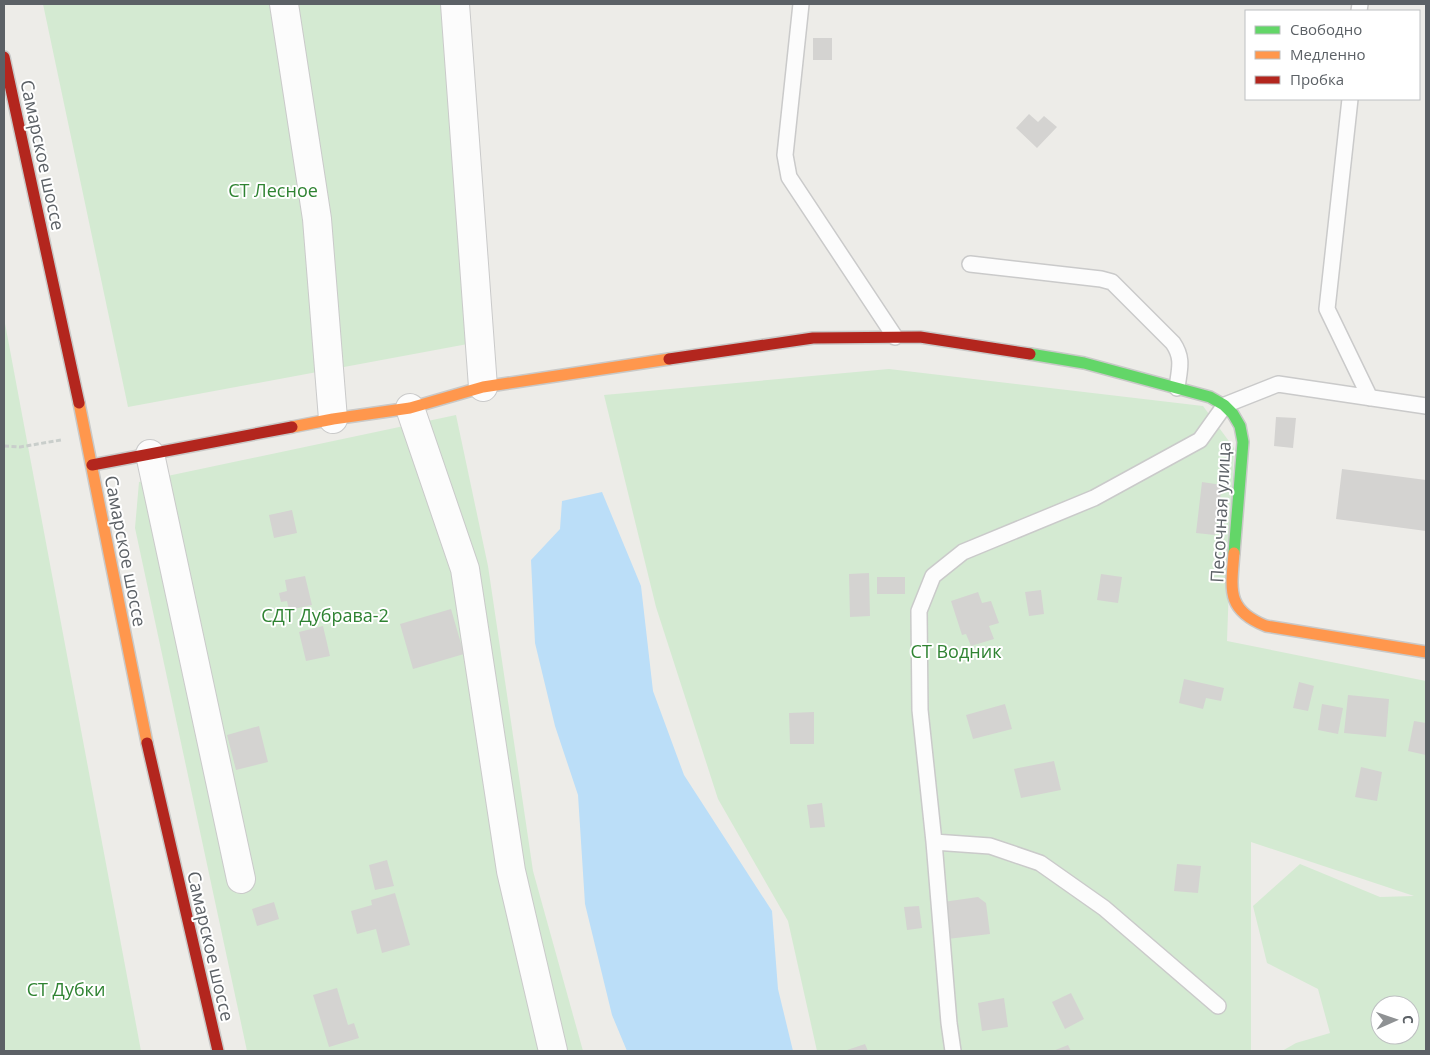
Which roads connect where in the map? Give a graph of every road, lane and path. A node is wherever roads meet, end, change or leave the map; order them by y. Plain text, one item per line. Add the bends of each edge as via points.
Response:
1 (284, 4) edge
2 (455, 4) edge
3 (801, 4) edge
4 (4, 57) edge
5 (1350, 100) edge
6 (970, 264) dead end
7 (895, 337) junction
8 (483, 387) junction
9 (1177, 388) junction
10 (1370, 398) junction
11 (1225, 406) junction
12 (1426, 406) edge
13 (410, 408) junction
14 (333, 419) junction
15 (86, 436) junction
16 (4, 446) edge
17 (150, 454) junction
18 (92, 466) junction
19 (1426, 652) edge
20 (934, 842) junction
21 (241, 879) dead end
22 (1218, 1006) dead end
23 (218, 1051) edge
24 (554, 1051) edge
25 (953, 1051) edge

1 - 14 street via 317,219
2 - 8 street
3 - 7 lane via 785,155 788,177
4 - 15 street, Самарское шоссе
5 - 10 lane via 1327,309
6 - 9 lane via 1112,282 1180,353
7 - 8 street via 813,338
7 - 9 street via 920,337 1084,363
8 - 13 street
9 - 11 street via 1210,397
10 - 11 lane via 1278,384
10 - 12 lane
11 - 19 street, Песочная улица via 1235,415 1243,442 1231,586 1240,612 1266,626
11 - 20 lane via 1200,440 1094,498 963,552 933,576 919,611 920,710
13 - 14 street
13 - 24 street via 465,570 511,871
14 - 17 street
15 - 16 path
15 - 18 street, Самарское шоссе
17 - 18 street
17 - 21 street
18 - 23 street, Самарское шоссе via 144,732
20 - 22 lane via 990,846 1040,863 1104,908
20 - 25 lane

